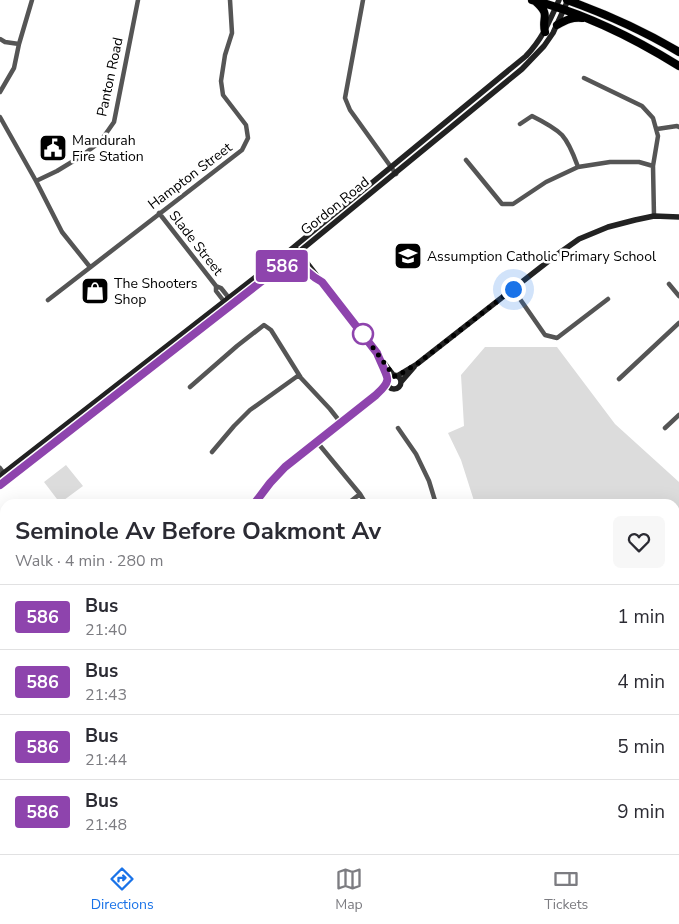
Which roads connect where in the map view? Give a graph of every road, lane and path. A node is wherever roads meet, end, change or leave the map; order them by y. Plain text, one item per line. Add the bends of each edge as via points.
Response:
1 (32, 0) edge
2 (138, 0) edge
3 (230, 0) edge
4 (363, 0) edge
5 (533, 0) edge
6 (568, 0) edge
7 (560, 5) edge
8 (589, 19) junction
9 (557, 25) junction
10 (545, 32) junction
11 (0, 39) edge
12 (19, 44) junction
13 (678, 51) edge
14 (679, 66) edge
15 (584, 78) dead end
16 (496, 80) junction
17 (501, 86) junction
18 (0, 92) edge
19 (470, 102) junction
20 (475, 108) junction
21 (0, 117) edge
22 (520, 124) dead end
23 (679, 127) edge
24 (657, 130) junction
25 (466, 160) dead end
26 (653, 166) junction
27 (578, 167) junction
28 (390, 168) junction
29 (396, 174) junction
30 (36, 181) junction
31 (159, 213) junction
32 (654, 216) junction
33 (679, 217) edge
34 (292, 248) junction
35 (299, 252) junction
36 (294, 256) junction
37 (90, 267) junction
38 (322, 282) junction
39 (669, 284) dead end
40 (513, 289) junction
41 (679, 296) edge
42 (226, 299) junction
43 (608, 299) dead end
44 (48, 300) dead end
45 (231, 305) junction
46 (679, 323) edge
47 (377, 353) junction
48 (417, 364) junction
49 (299, 375) junction
50 (396, 376) junction
51 (619, 379) dead end
52 (388, 381) junction
53 (401, 382) junction
54 (190, 387) dead end
55 (393, 389) junction
56 (376, 395) junction
57 (679, 415) edge
58 (341, 423) junction
59 (398, 428) dead end
60 (666, 428) dead end
61 (317, 442) junction
62 (212, 452) dead end
63 (1, 472) edge
64 (8, 479) junction
65 (0, 485) edge
66 (360, 494) junction
67 (258, 499) edge
68 (354, 499) edge
69 (363, 499) edge
70 (434, 499) edge

1 - 12 street
2 - 30 street, Panton Road via 114,122 100,142
3 - 31 street, Hampton Street via 232,33 221,81 223,95 246,125 248,138 242,150
4 - 28 street via 345,98
5 - 7 highway
5 - 10 highway via 544,11
6 - 7 main road, Gordon Road
6 - 13 highway via 624,23
7 - 8 highway
7 - 9 main road, Gordon Road
7 - 10 main road, Gordon Road
8 - 9 highway via 574,17
8 - 14 highway
9 - 17 main road, Gordon Road via 541,50
10 - 16 main road, Gordon Road via 526,56
11 - 12 street
12 - 18 street via 14,68
15 - 24 street via 642,106 654,118
16 - 17 main road
16 - 19 main road, Gordon Road
17 - 20 main road, Gordon Road
19 - 20 main road
19 - 28 main road, Gordon Road
20 - 29 main road, Gordon Road
21 - 30 street
22 - 27 street via 532,116 561,135 573,152
23 - 24 street
24 - 26 street
25 - 27 street via 502,204 513,204 546,182
26 - 27 street via 639,162 610,162
26 - 32 street
28 - 29 street
28 - 34 main road, Gordon Road
29 - 35 main road, Gordon Road
30 - 37 street via 62,232
31 - 37 street, Hampton Street
31 - 42 street, Slade Street via 216,286 216,291
32 - 33 main road
32 - 40 main road via 608,227 579,239
34 - 35 main road
34 - 36 main road
34 - 42 main road, Gordon Road
35 - 36 main road, Gordon Road
35 - 38 main road
36 - 38 main road via 304,270
36 - 45 main road, Gordon Road
37 - 44 street, Hampton Street
38 - 47 main road
39 - 41 street
40 - 43 street via 545,335 557,338
40 - 48 main road
42 - 45 street, Slade Street
42 - 63 main road, Gordon Road
45 - 64 main road, Gordon Road
46 - 51 street
47 - 50 main road
47 - 52 main road
48 - 50 main road
48 - 53 main road
49 - 54 street via 271,330 264,326
49 - 58 street
49 - 62 street via 250,410
50 - 52 main road
50 - 53 main road
52 - 55 main road via 388,386
52 - 56 main road
53 - 55 main road via 398,388
55 - 56 main road
56 - 58 main road
57 - 60 street
58 - 61 main road
59 - 70 street via 416,454
61 - 66 street
61 - 67 main road via 285,467
63 - 64 street
64 - 65 main road, Gordon Road
66 - 68 street
66 - 69 street

